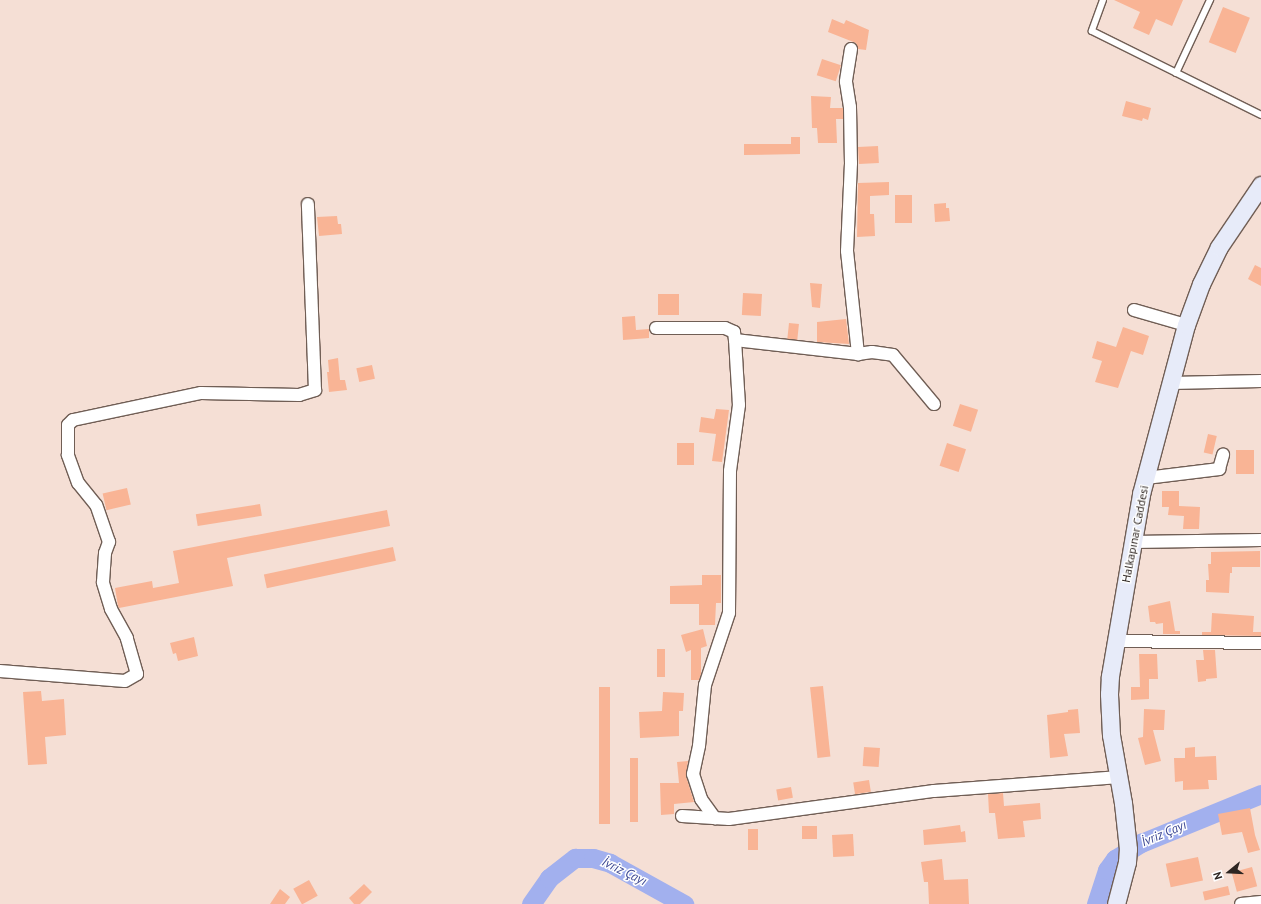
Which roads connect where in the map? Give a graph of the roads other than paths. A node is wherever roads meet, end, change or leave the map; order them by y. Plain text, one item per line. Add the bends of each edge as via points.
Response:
1 (1103, 0) edge
2 (1210, 0) edge
3 (851, 49) dead end
4 (1176, 73) junction
5 (1261, 115) edge
6 (1261, 185) edge
7 (308, 204) dead end
8 (1134, 310) dead end
9 (1186, 325) junction
10 (656, 328) dead end
11 (735, 340) junction
12 (858, 354) junction
13 (1261, 381) edge
14 (1171, 383) junction
15 (934, 404) dead end
16 (1223, 455) dead end
17 (1146, 478) junction
18 (1261, 540) edge
19 (1133, 542) junction
20 (1116, 642) junction
21 (1261, 643) edge
22 (0, 670) edge
23 (1119, 777) junction
24 (682, 816) dead end
25 (715, 818) junction
26 (1261, 902) edge
27 (1116, 904) edge
28 (1241, 904) edge

1 - 4 lane via 1092,31
2 - 4 lane
3 - 12 street via 846,82 850,107 851,163 847,251
4 - 5 lane
6 - 9 main road, Halkapınar Caddesi via 1219,247
7 - 22 street via 314,390 299,395 200,393 73,420 68,425 68,456 78,483 96,505 109,542 105,553 103,582 111,609 128,638 137,674 125,681
8 - 9 street
9 - 14 main road, Halkapınar Caddesi
10 - 11 street via 725,328 734,332
11 - 12 street
11 - 25 street via 739,405 730,471 729,613 705,685 699,746 693,774 701,799
12 - 15 street via 872,352 893,355
13 - 14 street
14 - 17 main road, Halkapınar Caddesi
16 - 17 street via 1218,470
17 - 19 main road, Halkapınar Caddesi
18 - 19 street
19 - 20 main road, Halkapınar Caddesi
20 - 21 street
20 - 23 main road, Halkapınar Caddesi via 1110,676 1109,712
23 - 25 street via 934,791 730,819
23 - 27 main road, Halkapınar Caddesi via 1128,849
24 - 25 street
26 - 28 street

